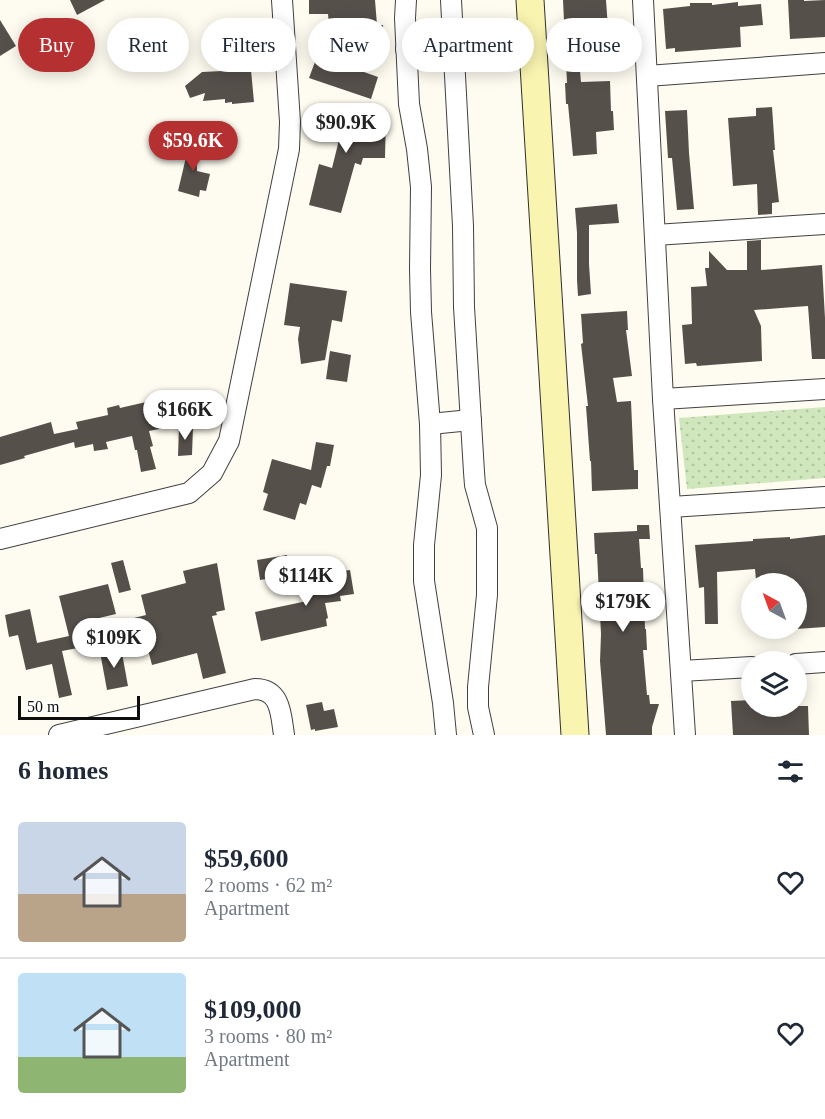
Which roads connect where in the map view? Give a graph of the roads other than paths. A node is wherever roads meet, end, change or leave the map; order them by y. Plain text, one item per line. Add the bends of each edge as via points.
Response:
1 (282, 0) edge
2 (406, 0) edge
3 (451, 0) edge
4 (530, 0) edge
5 (643, 0) edge
6 (405, 18) edge
7 (452, 18) edge
8 (825, 63) edge
9 (407, 72) edge
10 (455, 72) edge
11 (647, 76) junction
12 (825, 224) edge
13 (656, 235) junction
14 (825, 389) edge
15 (663, 399) junction
16 (471, 420) junction
17 (430, 424) junction
18 (825, 497) edge
19 (671, 507) junction
20 (0, 538) edge
21 (825, 662) edge
22 (807, 663) edge
23 (741, 668) edge
24 (681, 671) junction
25 (59, 735) edge
26 (284, 735) edge
27 (446, 735) edge
28 (483, 735) edge
29 (575, 735) edge
30 (685, 735) edge

1 - 20 street via 289,149 229,441 218,463 189,493
2 - 6 street
3 - 7 street
4 - 29 main road
5 - 11 street
8 - 11 street
9 - 17 street via 421,187 421,291
10 - 16 street
11 - 13 street
12 - 13 street
13 - 15 street
14 - 15 street
15 - 19 street
16 - 17 street
16 - 28 street via 475,485 487,528 487,595 478,687
17 - 27 street via 424,581
18 - 19 street
19 - 24 street
21 - 22 street
23 - 24 street
24 - 30 street
25 - 26 street via 255,689 269,692 274,698

